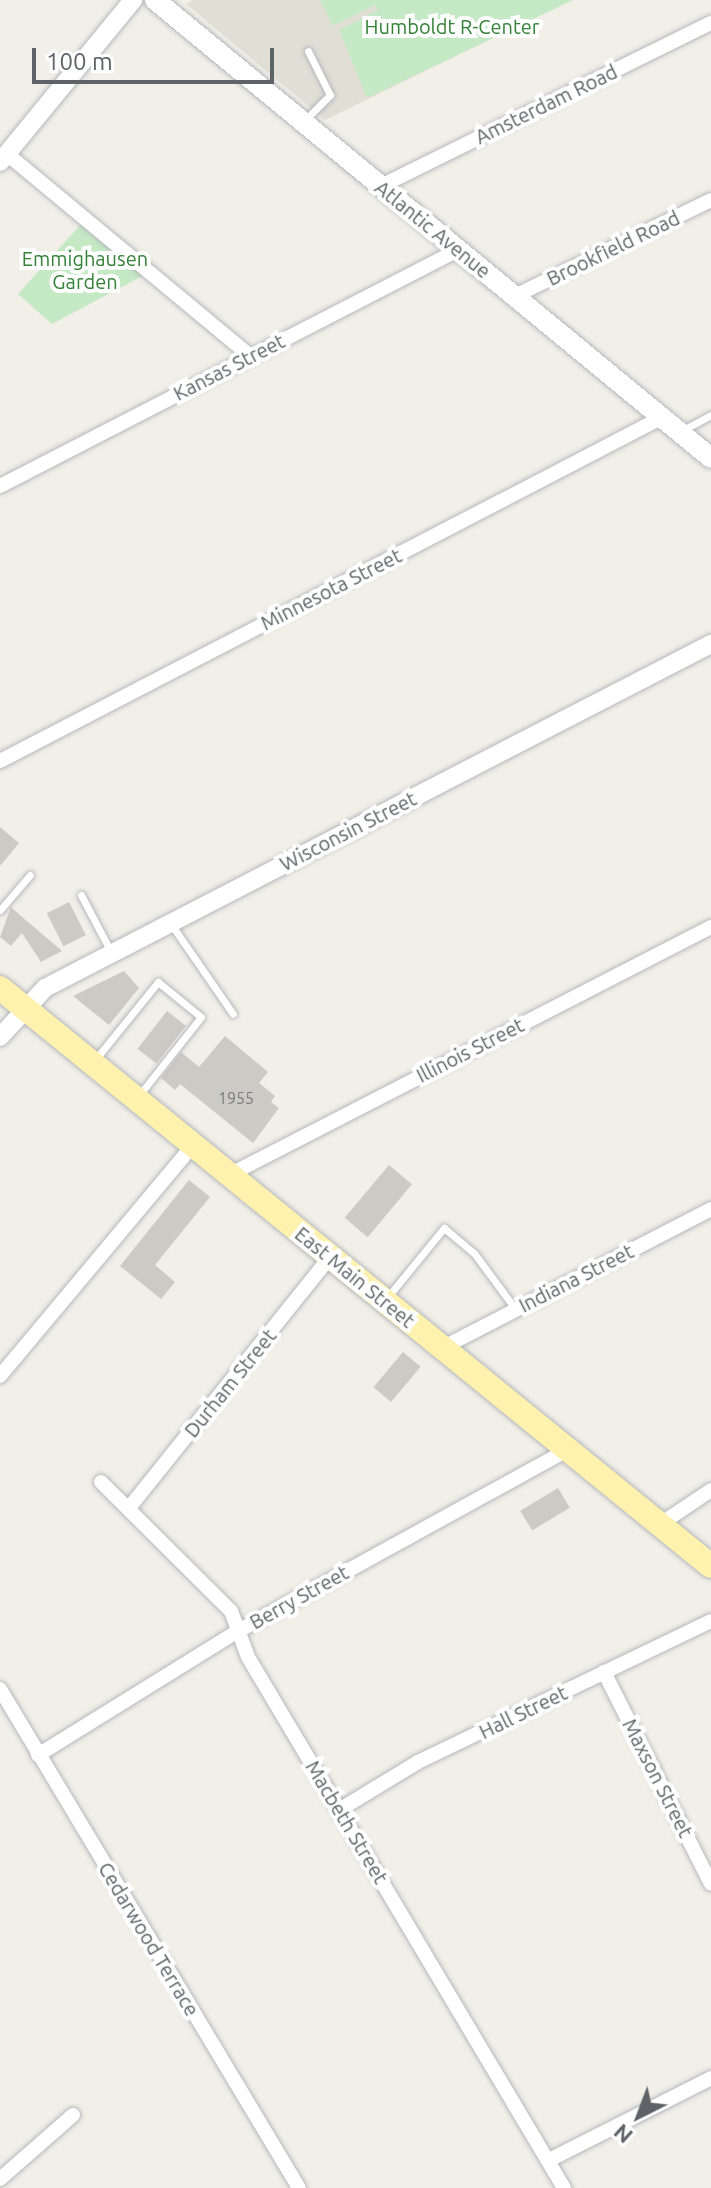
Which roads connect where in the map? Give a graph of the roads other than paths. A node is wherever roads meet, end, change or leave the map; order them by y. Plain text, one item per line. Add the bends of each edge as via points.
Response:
1 (133, 0) edge
2 (155, 0) edge
3 (711, 23) edge
4 (308, 51) dead end
5 (303, 122) junction
6 (4, 158) edge
7 (381, 186) junction
8 (711, 200) edge
9 (458, 250) junction
10 (515, 296) junction
11 (250, 356) junction
12 (711, 415) edge
13 (661, 418) junction
14 (679, 432) junction
15 (711, 458) edge
16 (0, 486) edge
17 (711, 644) edge
18 (0, 761) edge
19 (30, 875) dead end
20 (81, 895) dead end
21 (0, 910) edge
22 (170, 923) junction
23 (711, 927) edge
24 (112, 954) junction
25 (0, 988) edge
26 (25, 1008) junction
27 (233, 1014) dead end
28 (0, 1037) edge
29 (92, 1062) junction
30 (136, 1098) junction
31 (193, 1145) junction
32 (229, 1175) junction
33 (711, 1209) edge
34 (330, 1257) junction
35 (384, 1301) junction
36 (516, 1310) junction
37 (442, 1348) junction
38 (0, 1376) edge
39 (567, 1450) junction
40 (101, 1482) dead end
41 (711, 1490) edge
42 (129, 1508) junction
43 (659, 1525) junction
44 (711, 1566) edge
45 (711, 1621) edge
46 (238, 1631) junction
47 (604, 1672) junction
48 (0, 1689) edge
49 (38, 1755) junction
50 (339, 1810) junction
51 (711, 1884) edge
52 (711, 2078) edge
53 (73, 2115) dead end
54 (549, 2160) junction
55 (0, 2179) edge
56 (299, 2188) edge
57 (564, 2188) edge

1 - 6 street
2 - 5 main road, Atlantic Avenue
3 - 7 street, Amsterdam Road
4 - 5 lane via 330,95
5 - 7 main road, Atlantic Avenue
6 - 11 street
7 - 9 main road, Atlantic Avenue
8 - 10 street, Brookfield Road
9 - 10 main road, Atlantic Avenue
9 - 11 street, Kansas Street
10 - 13 main road, Atlantic Avenue
11 - 16 street, Kansas Street
12 - 14 lane
13 - 14 main road, Atlantic Avenue
13 - 18 street, Minnesota Street
14 - 15 main road, Atlantic Avenue
17 - 22 street, Wisconsin Street
19 - 21 lane
20 - 24 lane
22 - 24 street, Wisconsin Street
22 - 27 lane
23 - 32 street, Illinois Street
24 - 26 street, Wisconsin Street via 45,988
25 - 26 main road, East Main Street
26 - 28 street, Wisconsin Street
26 - 29 main road, East Main Street
29 - 30 main road, East Main Street
29 - 30 lane via 158,982 201,1017
30 - 31 main road, East Main Street
31 - 32 main road, East Main Street
31 - 38 street
32 - 34 main road, East Main Street
33 - 36 street, Indiana Street
34 - 35 main road, East Main Street
34 - 42 street, Durham Street
35 - 36 lane via 444,1228 474,1253
35 - 37 main road, East Main Street
36 - 37 street, Indiana Street
37 - 39 main road, East Main Street
39 - 43 main road, East Main Street
39 - 46 street, Berry Street
40 - 42 street, Macbeth Street
41 - 43 street
42 - 46 street, Macbeth Street via 224,1602
43 - 44 main road, East Main Street
45 - 47 street, Hall Street
46 - 49 street, Berry Street
46 - 50 street, Macbeth Street
47 - 50 street, Hall Street via 418,1762
47 - 51 street, Maxson Street
48 - 49 street, Cedarwood Terrace
49 - 56 street, Cedarwood Terrace
50 - 54 street, Macbeth Street
52 - 54 street
53 - 55 street
54 - 57 street, Macbeth Street

